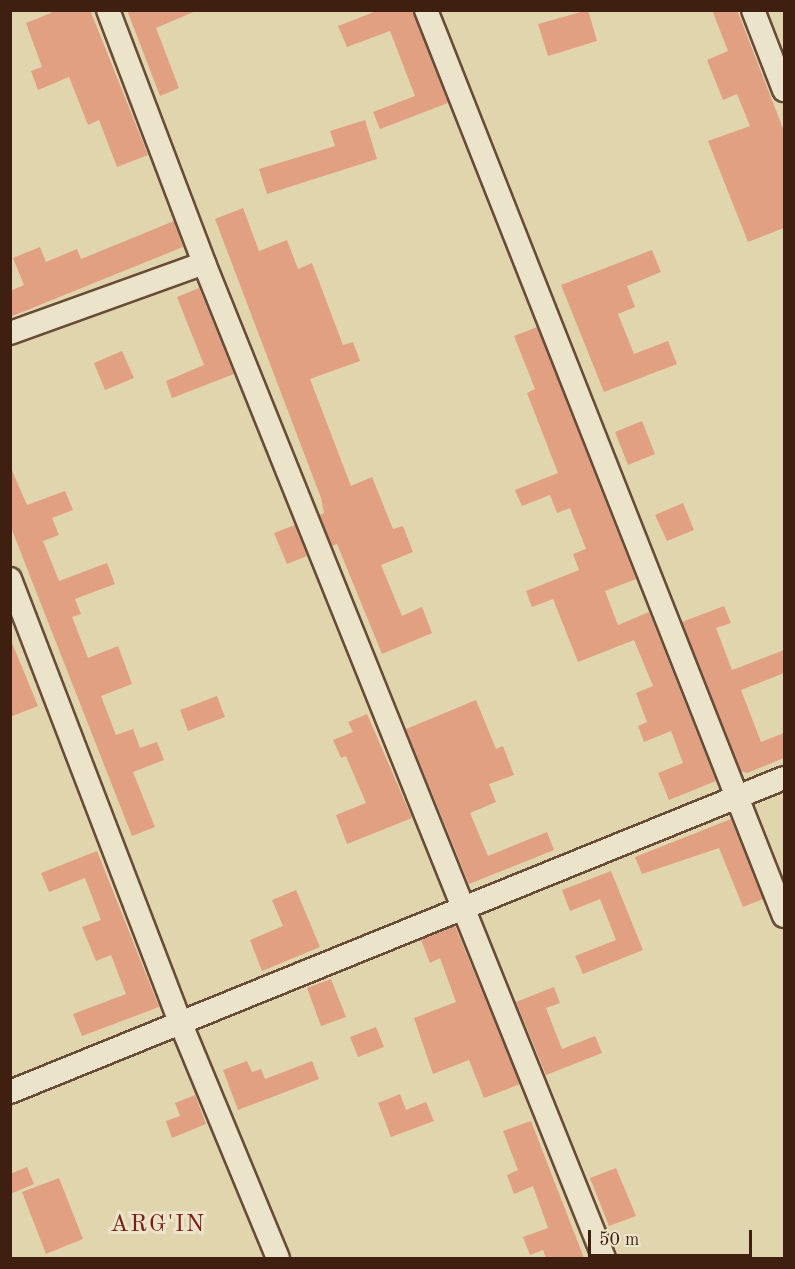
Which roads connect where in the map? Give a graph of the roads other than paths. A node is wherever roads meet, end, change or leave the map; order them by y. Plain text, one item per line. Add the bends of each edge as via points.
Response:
1 (108, 10) edge
2 (426, 10) edge
3 (753, 10) edge
4 (784, 90) edge
5 (204, 263) junction
6 (10, 333) edge
7 (10, 579) edge
8 (784, 778) edge
9 (737, 796) junction
10 (466, 909) junction
11 (784, 916) edge
12 (181, 1024) junction
13 (10, 1092) edge
14 (278, 1258) edge
15 (604, 1258) edge

1 - 5 street
2 - 9 street
3 - 4 street
5 - 6 street
5 - 10 street
7 - 12 street
8 - 9 street
9 - 10 street
9 - 11 street
10 - 12 street
10 - 15 street
12 - 13 street
12 - 14 street

